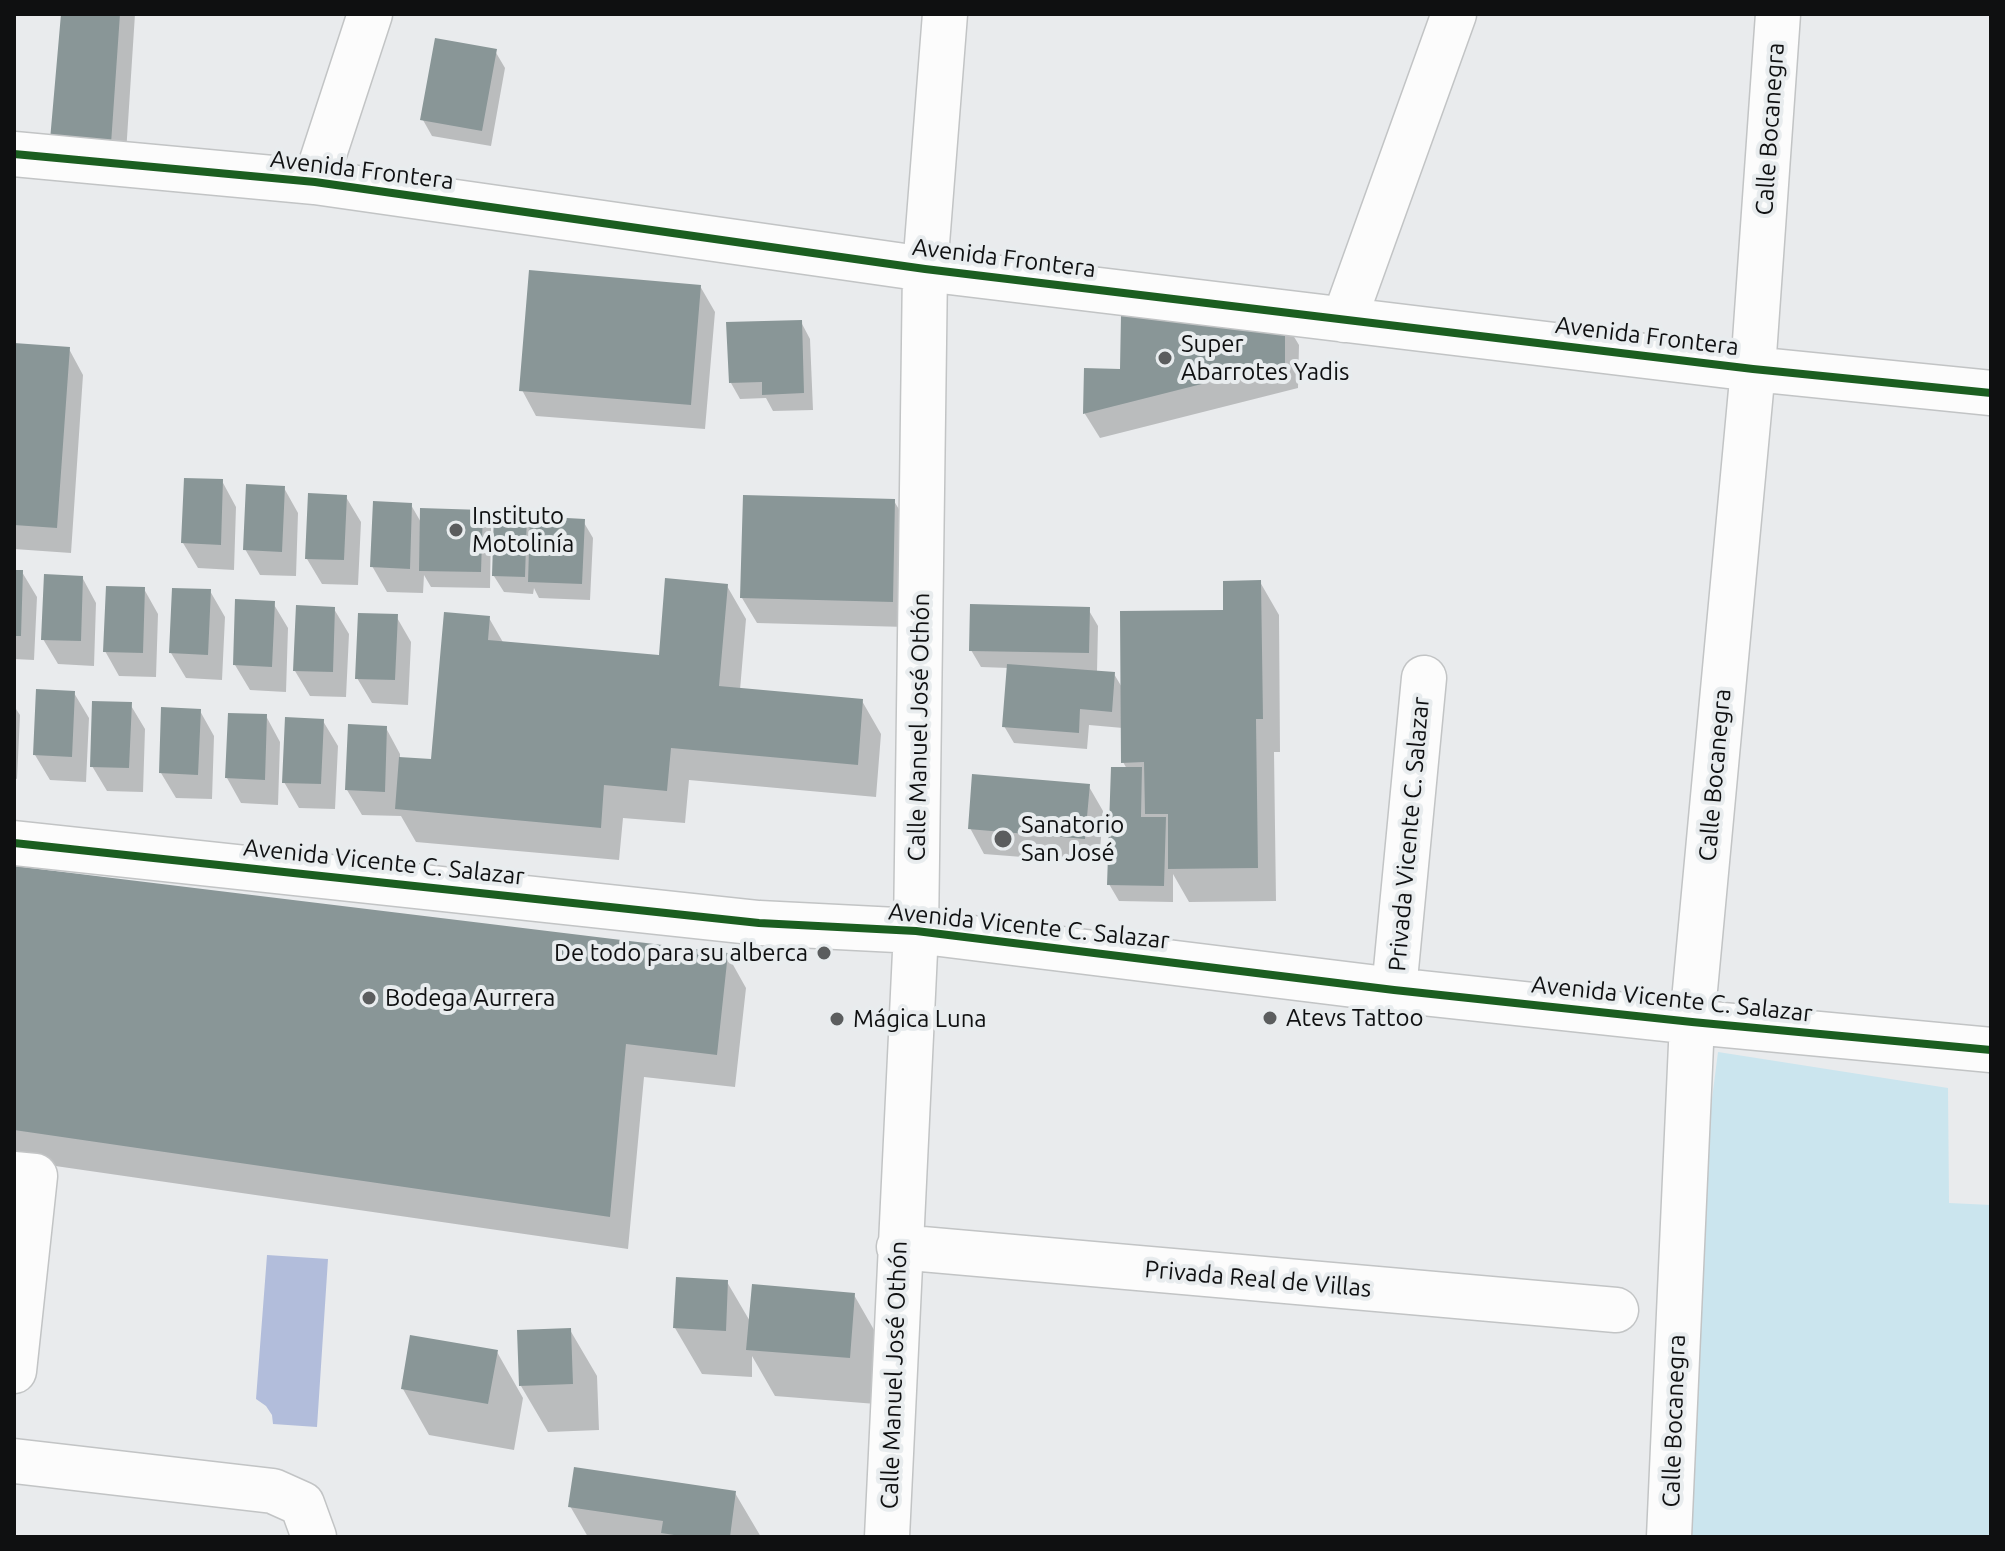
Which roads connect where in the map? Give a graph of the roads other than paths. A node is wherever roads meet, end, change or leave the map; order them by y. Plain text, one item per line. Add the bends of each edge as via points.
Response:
1 (370, 14) edge
2 (945, 14) edge
3 (1454, 14) edge
4 (1778, 14) edge
5 (14, 154) edge
6 (315, 182) junction
7 (925, 269) junction
8 (1344, 320) junction
9 (1753, 369) junction
10 (1991, 393) edge
11 (1424, 678) dead end
12 (14, 843) edge
13 (916, 931) junction
14 (1394, 990) junction
15 (1692, 1022) junction
16 (1991, 1050) edge
17 (14, 1174) edge
18 (899, 1247) junction
19 (1616, 1310) dead end
20 (14, 1371) edge
21 (14, 1461) edge
22 (314, 1537) edge
23 (887, 1537) edge
24 (1669, 1537) edge

1 - 6 street
2 - 7 street, Calle Manuel José Othón
3 - 8 street
4 - 9 street, Calle Bocanegra
5 - 6 street, Avenida Frontera
6 - 7 street, Avenida Frontera
7 - 8 street, Avenida Frontera
7 - 13 street, Calle Manuel José Othón
8 - 9 street, Avenida Frontera
9 - 10 street, Avenida Frontera
9 - 15 street, Calle Bocanegra
11 - 14 street, Privada Vicente C. Salazar
12 - 13 street, Avenida Vicente C. Salazar via 759,923
13 - 14 street, Avenida Vicente C. Salazar
13 - 18 street, Calle Manuel José Othón
14 - 15 street, Avenida Vicente C. Salazar
15 - 16 street, Avenida Vicente C. Salazar
15 - 24 street, Calle Bocanegra
17 - 20 street via 35,1176
18 - 19 street, Privada Real de Villas
18 - 23 street, Calle Manuel José Othón
21 - 22 street via 273,1491 302,1504

